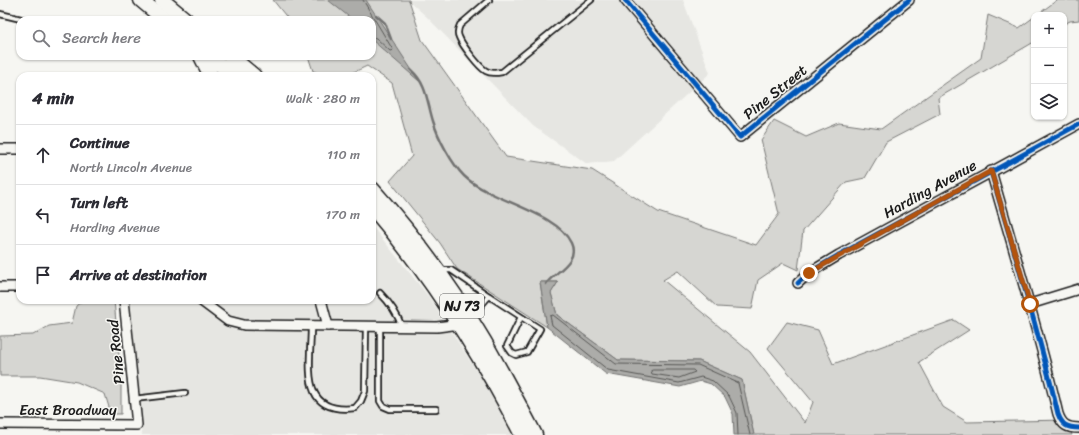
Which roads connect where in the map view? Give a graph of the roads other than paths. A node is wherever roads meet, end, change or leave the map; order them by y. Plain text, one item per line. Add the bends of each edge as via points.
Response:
1 (141, 0) edge
2 (162, 0) edge
3 (489, 0) edge
4 (591, 0) edge
5 (625, 0) edge
6 (909, 0) edge
7 (0, 14) edge
8 (160, 16) edge
9 (181, 16) edge
10 (16, 18) edge
11 (203, 60) edge
12 (214, 60) edge
13 (235, 60) edge
14 (209, 72) edge
15 (229, 72) edge
16 (249, 72) edge
17 (1079, 124) edge
18 (0, 149) edge
19 (16, 149) edge
20 (991, 171) junction
21 (376, 194) edge
22 (376, 212) edge
23 (437, 269) junction
24 (798, 283) dead end
25 (0, 287) edge
26 (16, 287) edge
27 (1079, 289) edge
28 (380, 293) dead end
29 (489, 296) junction
30 (124, 304) edge
31 (205, 304) edge
32 (322, 304) edge
33 (1030, 304) junction
34 (521, 317) junction
35 (465, 322) junction
36 (311, 326) junction
37 (328, 326) junction
38 (366, 327) junction
39 (380, 327) junction
40 (402, 327) junction
41 (185, 393) dead end
42 (134, 399) junction
43 (436, 409) dead end
44 (0, 424) edge
45 (137, 425) joint
46 (1076, 428) edge
47 (522, 435) edge
48 (535, 435) edge

1 - 8 highway
2 - 9 highway
3 - 4 lane via 457,30 459,37 478,63 486,71 494,74 502,72
5 - 6 street, Pine Street via 740,136
7 - 10 lane
11 - 14 highway
12 - 15 highway
13 - 16 highway
17 - 20 street, Harding Avenue
18 - 19 street
20 - 24 street, Harding Avenue via 818,268
20 - 33 street
21 - 23 highway, NJ 73
22 - 35 highway, NJ 73
23 - 29 lane via 451,270
23 - 35 highway, NJ 73
25 - 26 street
27 - 33 street
28 - 40 lane via 398,314
29 - 34 lane
29 - 35 lane
30 - 42 street, Pine Road
31 - 36 street via 234,323
32 - 37 street
33 - 46 street via 1058,414 1061,422
34 - 34 lane via 540,329 527,352 516,356 507,346
35 - 40 street via 443,327
35 - 47 highway, NJ 73
35 - 48 highway, NJ 73 via 496,361
36 - 37 street
36 - 38 lane via 311,383 315,397 326,407 341,410 355,408 365,391
37 - 38 street
38 - 39 street
39 - 40 street
39 - 43 lane via 380,401 390,409
41 - 42 lane
42 - 45 street, Pine Road
44 - 45 street, East Broadway

